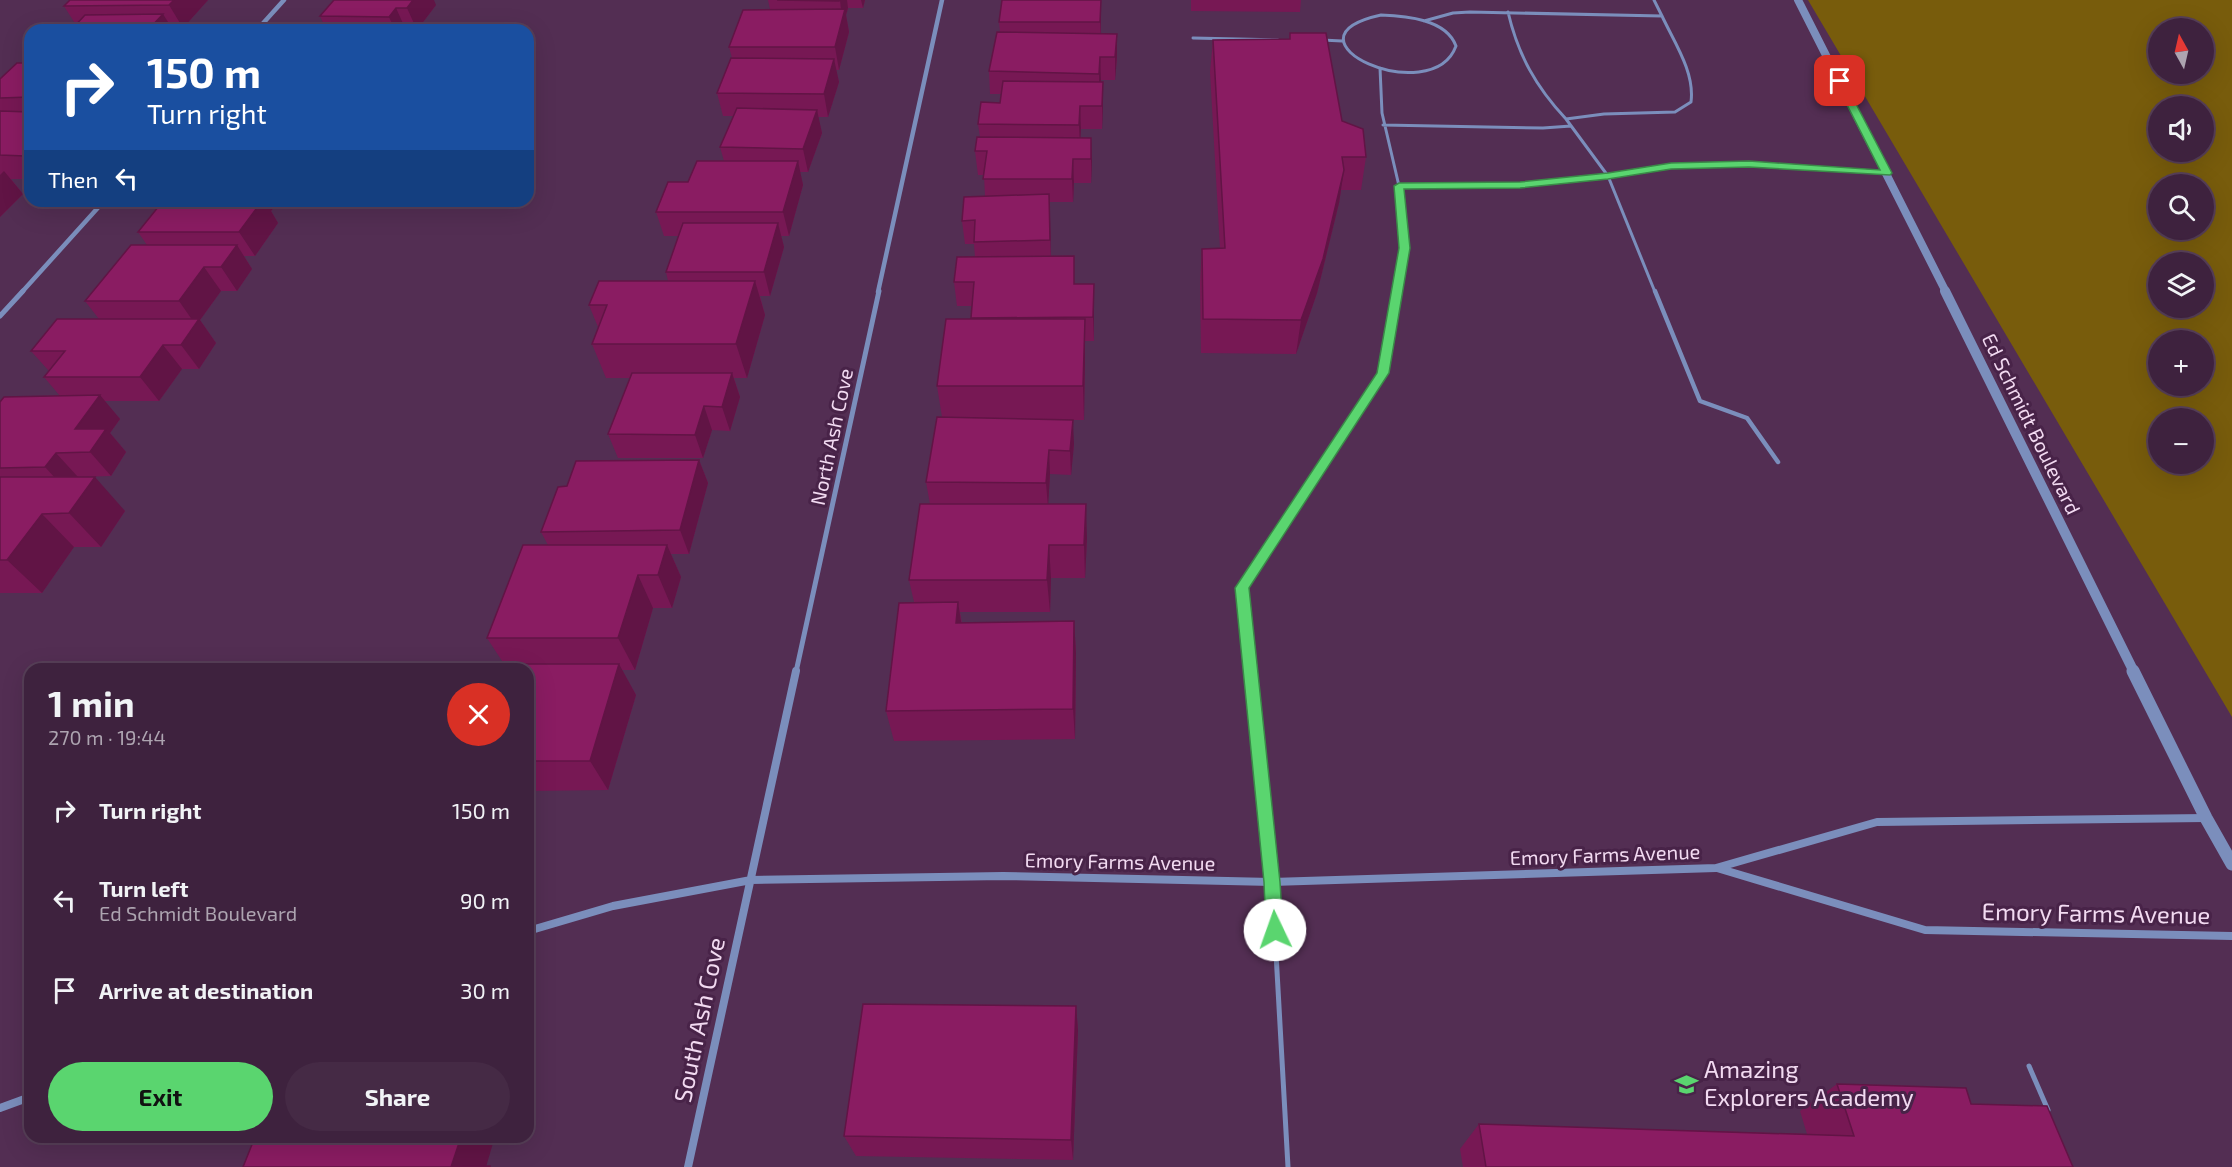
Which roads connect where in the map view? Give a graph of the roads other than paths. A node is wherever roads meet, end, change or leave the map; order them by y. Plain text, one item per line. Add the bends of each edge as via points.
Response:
1 (284, 0) edge
2 (942, 0) edge
3 (1654, 0) edge
4 (1798, 0) edge
5 (1508, 12) junction
6 (1662, 16) junction
7 (1424, 21) junction
8 (262, 24) edge
9 (1193, 38) dead end
10 (1288, 40) edge
11 (1321, 40) edge
12 (1342, 41) junction
13 (1380, 68) junction
14 (1566, 119) junction
15 (1383, 125) junction
16 (1571, 126) junction
17 (1887, 173) junction
18 (1608, 176) junction
19 (1399, 186) junction
20 (99, 207) edge
21 (0, 316) edge
22 (1778, 462) dead end
23 (2206, 818) junction
24 (2232, 864) edge
25 (1716, 868) junction
26 (750, 880) junction
27 (1272, 882) junction
28 (534, 929) edge
29 (2232, 936) edge
30 (2029, 1066) dead end
31 (24, 1099) edge
32 (0, 1108) edge
33 (2050, 1116) edge
34 (688, 1167) edge
35 (1288, 1167) edge

1 - 8 street
2 - 26 street, North Ash Cove
3 - 6 lane
4 - 17 street, Ed Schmidt Boulevard
5 - 6 lane
5 - 7 lane via 1453,13
5 - 14 lane via 1526,69
6 - 14 lane via 1691,82 1691,102 1675,112
7 - 12 lane via 1399,15 1365,18 1344,32
7 - 13 lane via 1446,31 1454,40 1451,58 1426,70
9 - 10 lane
11 - 12 lane
12 - 13 lane via 1356,59
13 - 15 lane via 1378,90
14 - 16 lane
15 - 16 lane
15 - 19 lane
16 - 18 lane
17 - 18 lane via 1749,164 1671,166
17 - 23 street, Ed Schmidt Boulevard
18 - 19 lane via 1520,185
18 - 22 lane via 1700,401 1747,418
19 - 27 lane via 1405,248 1383,373 1242,588
20 - 21 street
23 - 24 street, Ed Schmidt Boulevard
23 - 25 street, Emory Farms Avenue via 1877,822
25 - 27 street, Emory Farms Avenue
25 - 29 street, Emory Farms Avenue via 1925,930
26 - 27 street, Emory Farms Avenue via 1003,876
26 - 28 street, Emory Farms Avenue via 614,906
26 - 34 street, South Ash Cove
27 - 35 lane
30 - 33 lane
31 - 32 street

